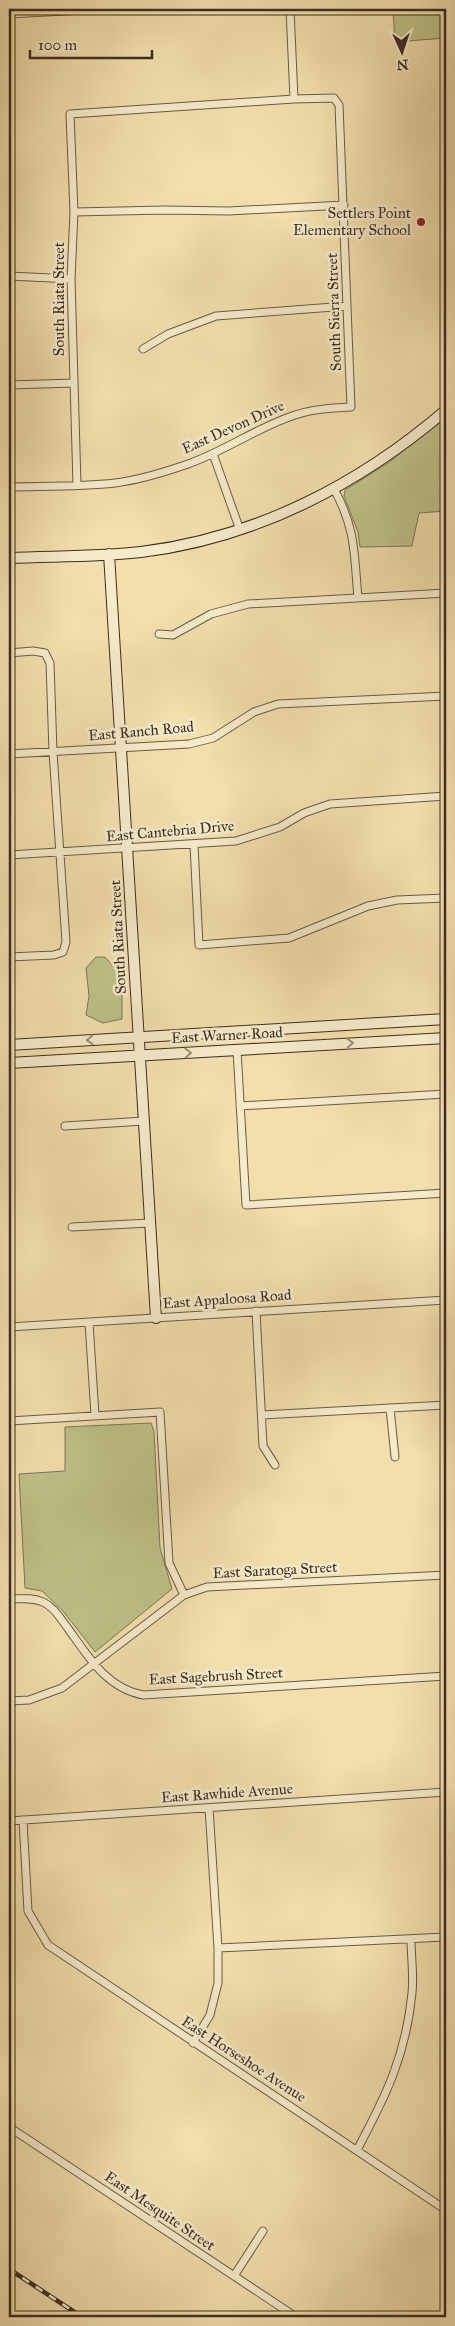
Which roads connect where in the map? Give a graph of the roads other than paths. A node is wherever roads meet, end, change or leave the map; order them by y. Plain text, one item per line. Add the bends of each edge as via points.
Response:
1 (101, 9) edge
2 (290, 9) edge
3 (65, 10) edge
4 (9, 14) edge
5 (294, 99) junction
6 (344, 205) junction
7 (74, 212) junction
8 (9, 276) edge
9 (71, 279) junction
10 (347, 306) junction
11 (143, 349) dead end
12 (74, 383) junction
13 (9, 385) edge
14 (351, 407) joint
15 (446, 410) edge
16 (213, 454) junction
17 (76, 484) junction
18 (9, 487) edge
19 (334, 489) junction
20 (240, 530) junction
21 (110, 554) junction
22 (9, 558) edge
23 (446, 593) edge
24 (358, 598) junction
25 (159, 634) dead end
26 (9, 652) edge
27 (446, 696) edge
28 (121, 747) junction
29 (53, 752) junction
30 (9, 754) edge
31 (446, 796) edge
32 (194, 844) junction
33 (127, 849) junction
34 (61, 852) junction
35 (9, 855) edge
36 (446, 898) edge
37 (9, 957) edge
38 (446, 1019) edge
39 (139, 1038) junction
40 (446, 1038) edge
41 (9, 1045) edge
42 (237, 1050) junction
43 (140, 1055) junction
44 (9, 1064) edge
45 (446, 1094) edge
46 (240, 1106) junction
47 (144, 1120) junction
48 (66, 1126) dead end
49 (446, 1194) edge
50 (150, 1223) junction
51 (72, 1227) dead end
52 (446, 1300) edge
53 (256, 1311) junction
54 (156, 1318) junction
55 (89, 1323) junction
56 (9, 1327) edge
57 (446, 1405) edge
58 (390, 1408) junction
59 (95, 1415) junction
60 (262, 1415) junction
61 (9, 1421) edge
62 (395, 1457) dead end
63 (275, 1465) dead end
64 (446, 1575) edge
65 (184, 1596) junction
66 (9, 1599) edge
67 (94, 1664) junction
68 (446, 1676) edge
69 (9, 1701) edge
70 (446, 1792) edge
71 (209, 1808) junction
72 (23, 1820) junction
73 (9, 1821) edge
74 (446, 1937) edge
75 (411, 1939) junction
76 (218, 1948) junction
77 (194, 2043) junction
78 (9, 2127) edge
79 (357, 2150) junction
80 (446, 2210) edge
81 (263, 2231) dead end
82 (234, 2276) junction
83 (296, 2317) edge

1 - 3 street
2 - 5 street
3 - 4 street
5 - 6 street, South Sierra Street via 334,98 339,105
5 - 7 street, South Riata Street via 70,114
6 - 7 street via 229,211
6 - 10 street, South Sierra Street
7 - 9 street, South Riata Street
8 - 9 street
9 - 12 street, South Riata Street
10 - 11 street via 216,316 175,331
10 - 14 street, South Sierra Street
12 - 13 street
12 - 17 street, South Riata Street
14 - 16 street, East Devon Drive via 295,414
15 - 19 street via 396,450
16 - 17 street, East Devon Drive via 156,474 116,482
16 - 20 street
17 - 18 street, East Devon Drive
19 - 20 street
19 - 24 street via 346,510 352,532
20 - 21 street via 162,548
21 - 22 street
21 - 28 street, South Riata Street
23 - 24 street
24 - 25 street via 248,604 211,614 173,635
26 - 29 street via 45,653 50,663
27 - 28 street, East Ranch Road via 278,704 254,712 213,738 189,744
28 - 29 street, East Ranch Road
28 - 33 street, South Riata Street
29 - 30 street, East Ranch Road
29 - 34 street
31 - 32 street, East Cantebria Drive via 330,804 304,813 280,827 236,841
32 - 33 street, East Cantebria Drive
32 - 36 street via 199,945 290,938 368,906 397,900
33 - 34 street, East Cantebria Drive
33 - 39 street, South Riata Street
34 - 35 street, East Cantebria Drive
34 - 37 street via 66,942 63,952
38 - 39 street, East Warner Road
39 -> 41 street, East Warner Road
39 - 43 street, South Riata Street
42 -> 40 street, East Warner Road
43 -> 42 street, East Warner Road
42 - 46 street
43 - 44 street, East Warner Road
43 - 47 street, South Riata Street
45 - 46 street
46 - 49 street via 246,1205
47 - 48 street
47 - 50 street, South Riata Street
50 - 51 street
50 - 54 street, South Riata Street
52 - 53 street, East Appaloosa Road
53 - 54 street, East Appaloosa Road
53 - 60 street
54 - 55 street, East Appaloosa Road
55 - 56 street, East Appaloosa Road
55 - 59 street
57 - 58 street
58 - 60 street
58 - 62 street
59 - 61 street
59 - 65 street via 160,1412 168,1548 173,1575
60 - 63 street via 263,1446
64 - 65 street, East Saratoga Street via 207,1587
65 - 67 street, East Saratoga Street
66 - 67 street via 28,1598 43,1602 54,1610
67 - 68 street, East Sagebrush Street via 110,1681 128,1692 143,1695
67 - 69 street via 62,1688 29,1700
70 - 71 street, East Rawhide Avenue
71 - 72 street, East Rawhide Avenue
71 - 76 street
72 - 73 street, East Rawhide Avenue
72 - 77 street, East Horseshoe Avenue via 28,1911 48,1945
74 - 75 street
75 - 76 street
75 - 79 street via 412,1991 406,2038 386,2095
76 - 77 street via 218,1983 210,2015
77 - 79 street, East Horseshoe Avenue
78 - 82 street, East Mesquite Street
79 - 80 street, East Horseshoe Avenue
81 - 82 street
82 - 83 street, East Mesquite Street

